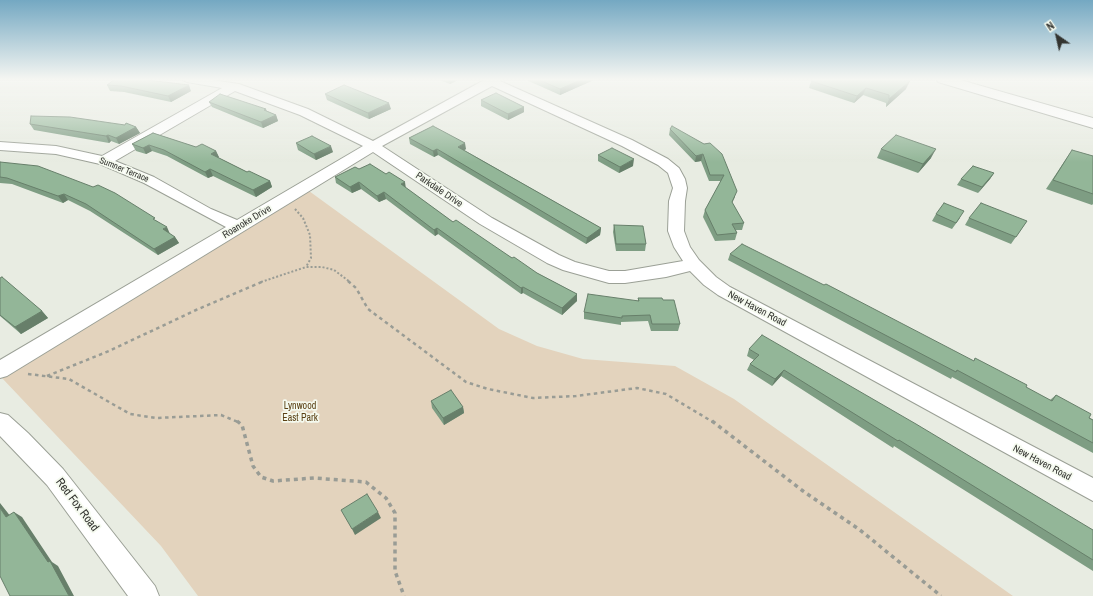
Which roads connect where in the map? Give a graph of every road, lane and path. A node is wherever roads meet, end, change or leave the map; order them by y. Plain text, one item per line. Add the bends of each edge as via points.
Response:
1 (199, 107) edge
2 (292, 107) edge
3 (444, 107) edge
4 (550, 107) edge
5 (1051, 107) edge
6 (1082, 107) edge
7 (1093, 109) edge
8 (1093, 123) edge
9 (0, 146) edge
10 (373, 146) junction
11 (104, 161) junction
12 (282, 200) junction
13 (238, 227) junction
14 (693, 264) junction
15 (306, 267) junction
16 (0, 370) edge
17 (23, 374) dead end
18 (47, 376) junction
19 (0, 422) edge
20 (1093, 490) edge
21 (145, 596) edge
22 (404, 596) edge
23 (941, 596) edge

1 - 11 street
2 - 10 street, Parkdale Drive
3 - 10 street, Roanoke Drive
4 - 14 street, New Haven Road via 627,143 663,162 674,171 680,188 676,230 682,247
5 - 8 main road
6 - 7 main road
9 - 11 street, Sumner Terrace via 56,150
10 - 12 street, Roanoke Drive
10 - 14 street, Parkdale Drive via 486,222 569,266 593,274 625,278
11 - 13 street, Sumner Terrace via 149,180
12 - 13 street, Roanoke Drive
12 - 15 path via 297,210 307,226 311,258
13 - 16 street, Roanoke Drive
14 - 20 street, New Haven Road via 724,291
15 - 18 path via 267,280 196,310 109,352
15 - 23 path via 334,270 356,288 368,309 466,382 533,398 576,396 637,388 666,394 710,420 803,491 860,530
17 - 18 path
18 - 22 path via 69,379 130,414 156,418 221,415 233,419 242,425 253,466 261,477 273,481 314,478 366,482 386,498 395,513 395,571
19 - 21 street, Red Fox Road via 55,477

